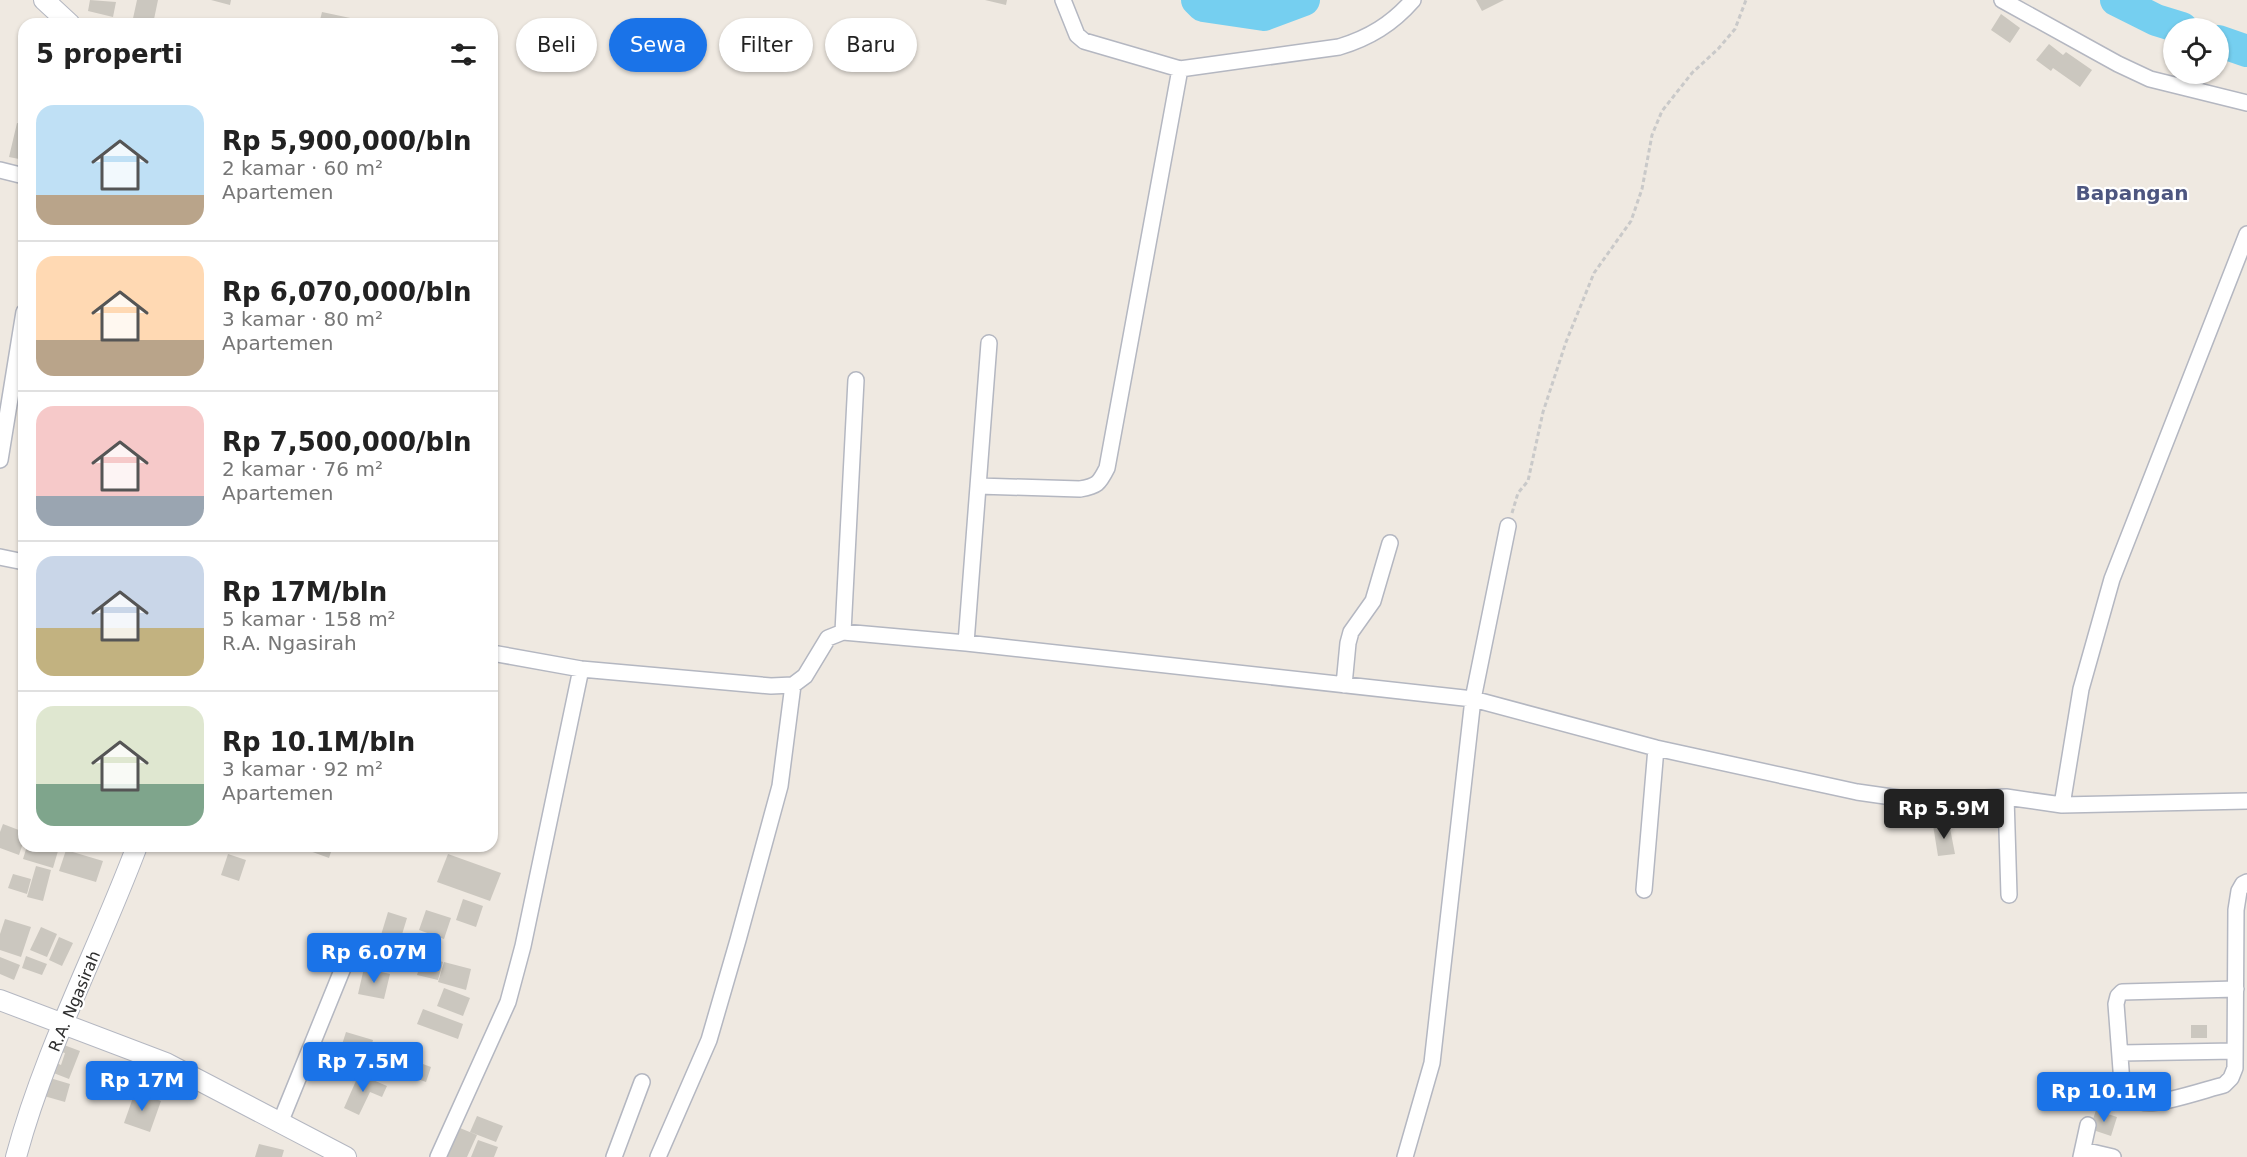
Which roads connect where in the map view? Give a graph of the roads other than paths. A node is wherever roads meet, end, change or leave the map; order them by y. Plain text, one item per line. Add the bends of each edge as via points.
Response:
1 (44, 0) edge
2 (1062, 0) edge
3 (1413, 0) edge
4 (2002, 0) edge
5 (64, 18) edge
6 (1180, 69) junction
7 (2247, 103) edge
8 (0, 170) edge
9 (18, 174) edge
10 (2247, 234) edge
11 (989, 343) dead end
12 (18, 349) edge
13 (856, 380) dead end
14 (0, 460) edge
15 (978, 486) junction
16 (1508, 526) road end
17 (1390, 543) dead end
18 (0, 557) edge
19 (18, 561) edge
20 (843, 632) junction
21 (966, 643) junction
22 (498, 654) edge
23 (581, 669) junction
24 (793, 685) junction
25 (1344, 685) junction
26 (1473, 699) junction
27 (1656, 748) junction
28 (2006, 797) junction
29 (2247, 801) edge
30 (2062, 805) junction
31 (135, 852) edge
32 (2247, 882) edge
33 (1644, 890) dead end
34 (2009, 895) dead end
35 (2241, 944) edge
36 (343, 968) dead end
37 (2236, 989) junction
38 (0, 1000) edge
39 (2241, 1017) edge
40 (62, 1025) junction
41 (2235, 1051) junction
42 (2120, 1053) junction
43 (642, 1082) dead end
44 (280, 1123) junction
45 (2088, 1125) dead end
46 (2082, 1154) edge
47 (16, 1157) edge
48 (346, 1157) edge
49 (438, 1157) edge
50 (614, 1157) edge
51 (658, 1157) edge
52 (1405, 1157) edge
53 (2114, 1157) edge

1 - 5 street
2 - 6 street via 1077,36 1084,41
3 - 6 street via 1395,19 1354,43
4 - 7 street via 2150,79
6 - 15 street via 1107,468 1100,483 1080,489
8 - 9 street
10 - 30 street via 2112,579 2081,689
11 - 15 street
12 - 14 street
13 - 20 street
15 - 21 street
16 - 26 street
17 - 25 street via 1373,601 1351,632
18 - 19 street
20 - 21 street
20 - 24 street via 828,638 805,676
21 - 25 street
22 - 23 street
23 - 24 street
23 - 49 street via 508,1002
24 - 51 street via 780,786 732,962 709,1040
25 - 26 street
26 - 27 street
26 - 52 street via 1432,1063
27 - 28 street via 1857,792 1920,801
27 - 33 street
28 - 30 street
28 - 34 street
29 - 30 street
31 - 40 street, R.A. Ngasirah via 112,914
32 - 35 street via 2239,891 2236,910
35 - 37 street
36 - 44 street
37 - 39 street
37 - 42 street via 2122,992 2115,1004
38 - 40 street
39 - 41 street
40 - 44 street via 166,1063
40 - 47 street, R.A. Ngasirah
41 - 42 street
41 - 42 street via 2235,1068 2224,1085 2144,1103 2128,1094 2122,1083
43 - 50 street
44 - 48 street
45 - 46 street
46 - 53 street

